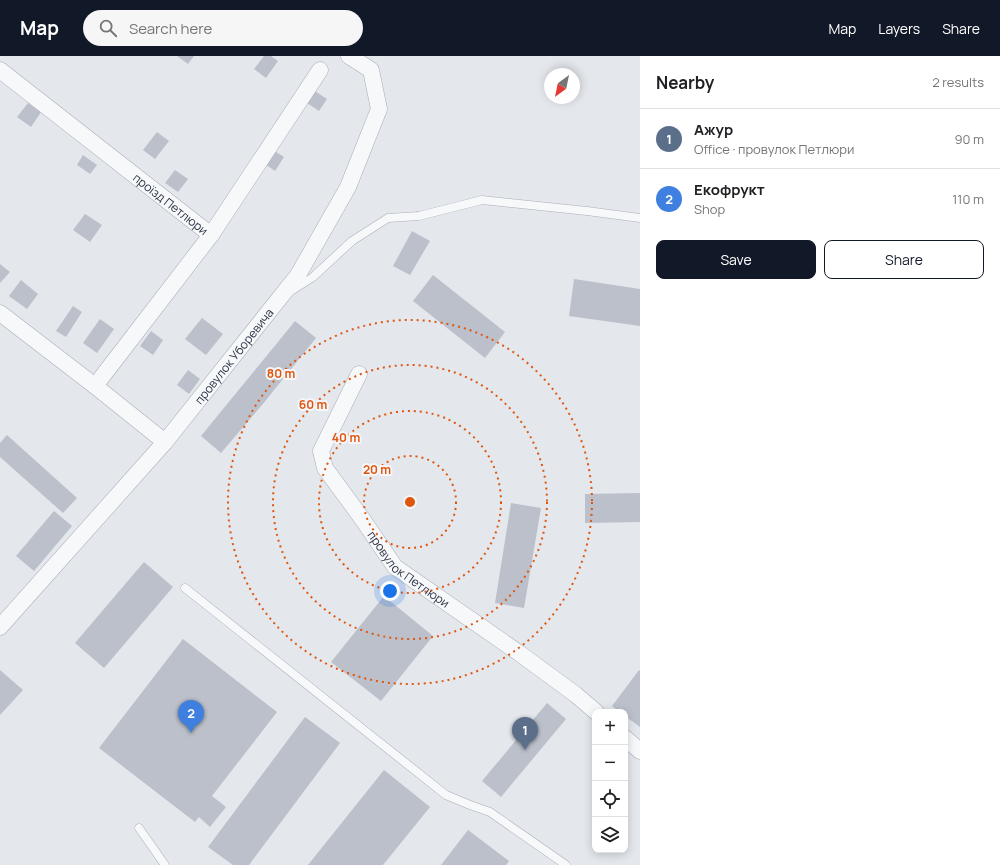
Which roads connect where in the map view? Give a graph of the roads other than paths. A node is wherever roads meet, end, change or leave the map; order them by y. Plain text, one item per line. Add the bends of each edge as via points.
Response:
1 (353, 57) edge
2 (0, 70) edge
3 (320, 70) dead end
4 (640, 218) edge
5 (211, 235) junction
6 (280, 298) junction
7 (0, 313) edge
8 (359, 374) dead end
9 (95, 386) junction
10 (165, 442) junction
11 (185, 588) dead end
12 (1, 624) edge
13 (592, 709) edge
14 (628, 741) edge
15 (640, 751) edge
16 (139, 828) dead end
17 (164, 865) edge
18 (566, 865) edge

1 - 6 street, провулок Уборевича via 371,70 379,109 348,187 298,275
2 - 5 street, проїзд Петлюри
3 - 5 street
4 - 6 lane via 482,200 419,216 388,218 352,241 313,277
5 - 9 street, проїзд Петлюри
6 - 10 street, провулок Уборевича
7 - 9 street
8 - 13 street, провулок Петлюри via 320,451 325,468 395,567 519,653
9 - 10 street
10 - 12 street, провулок Уборевича
11 - 18 lane via 446,795 490,812
14 - 15 street
16 - 17 lane

